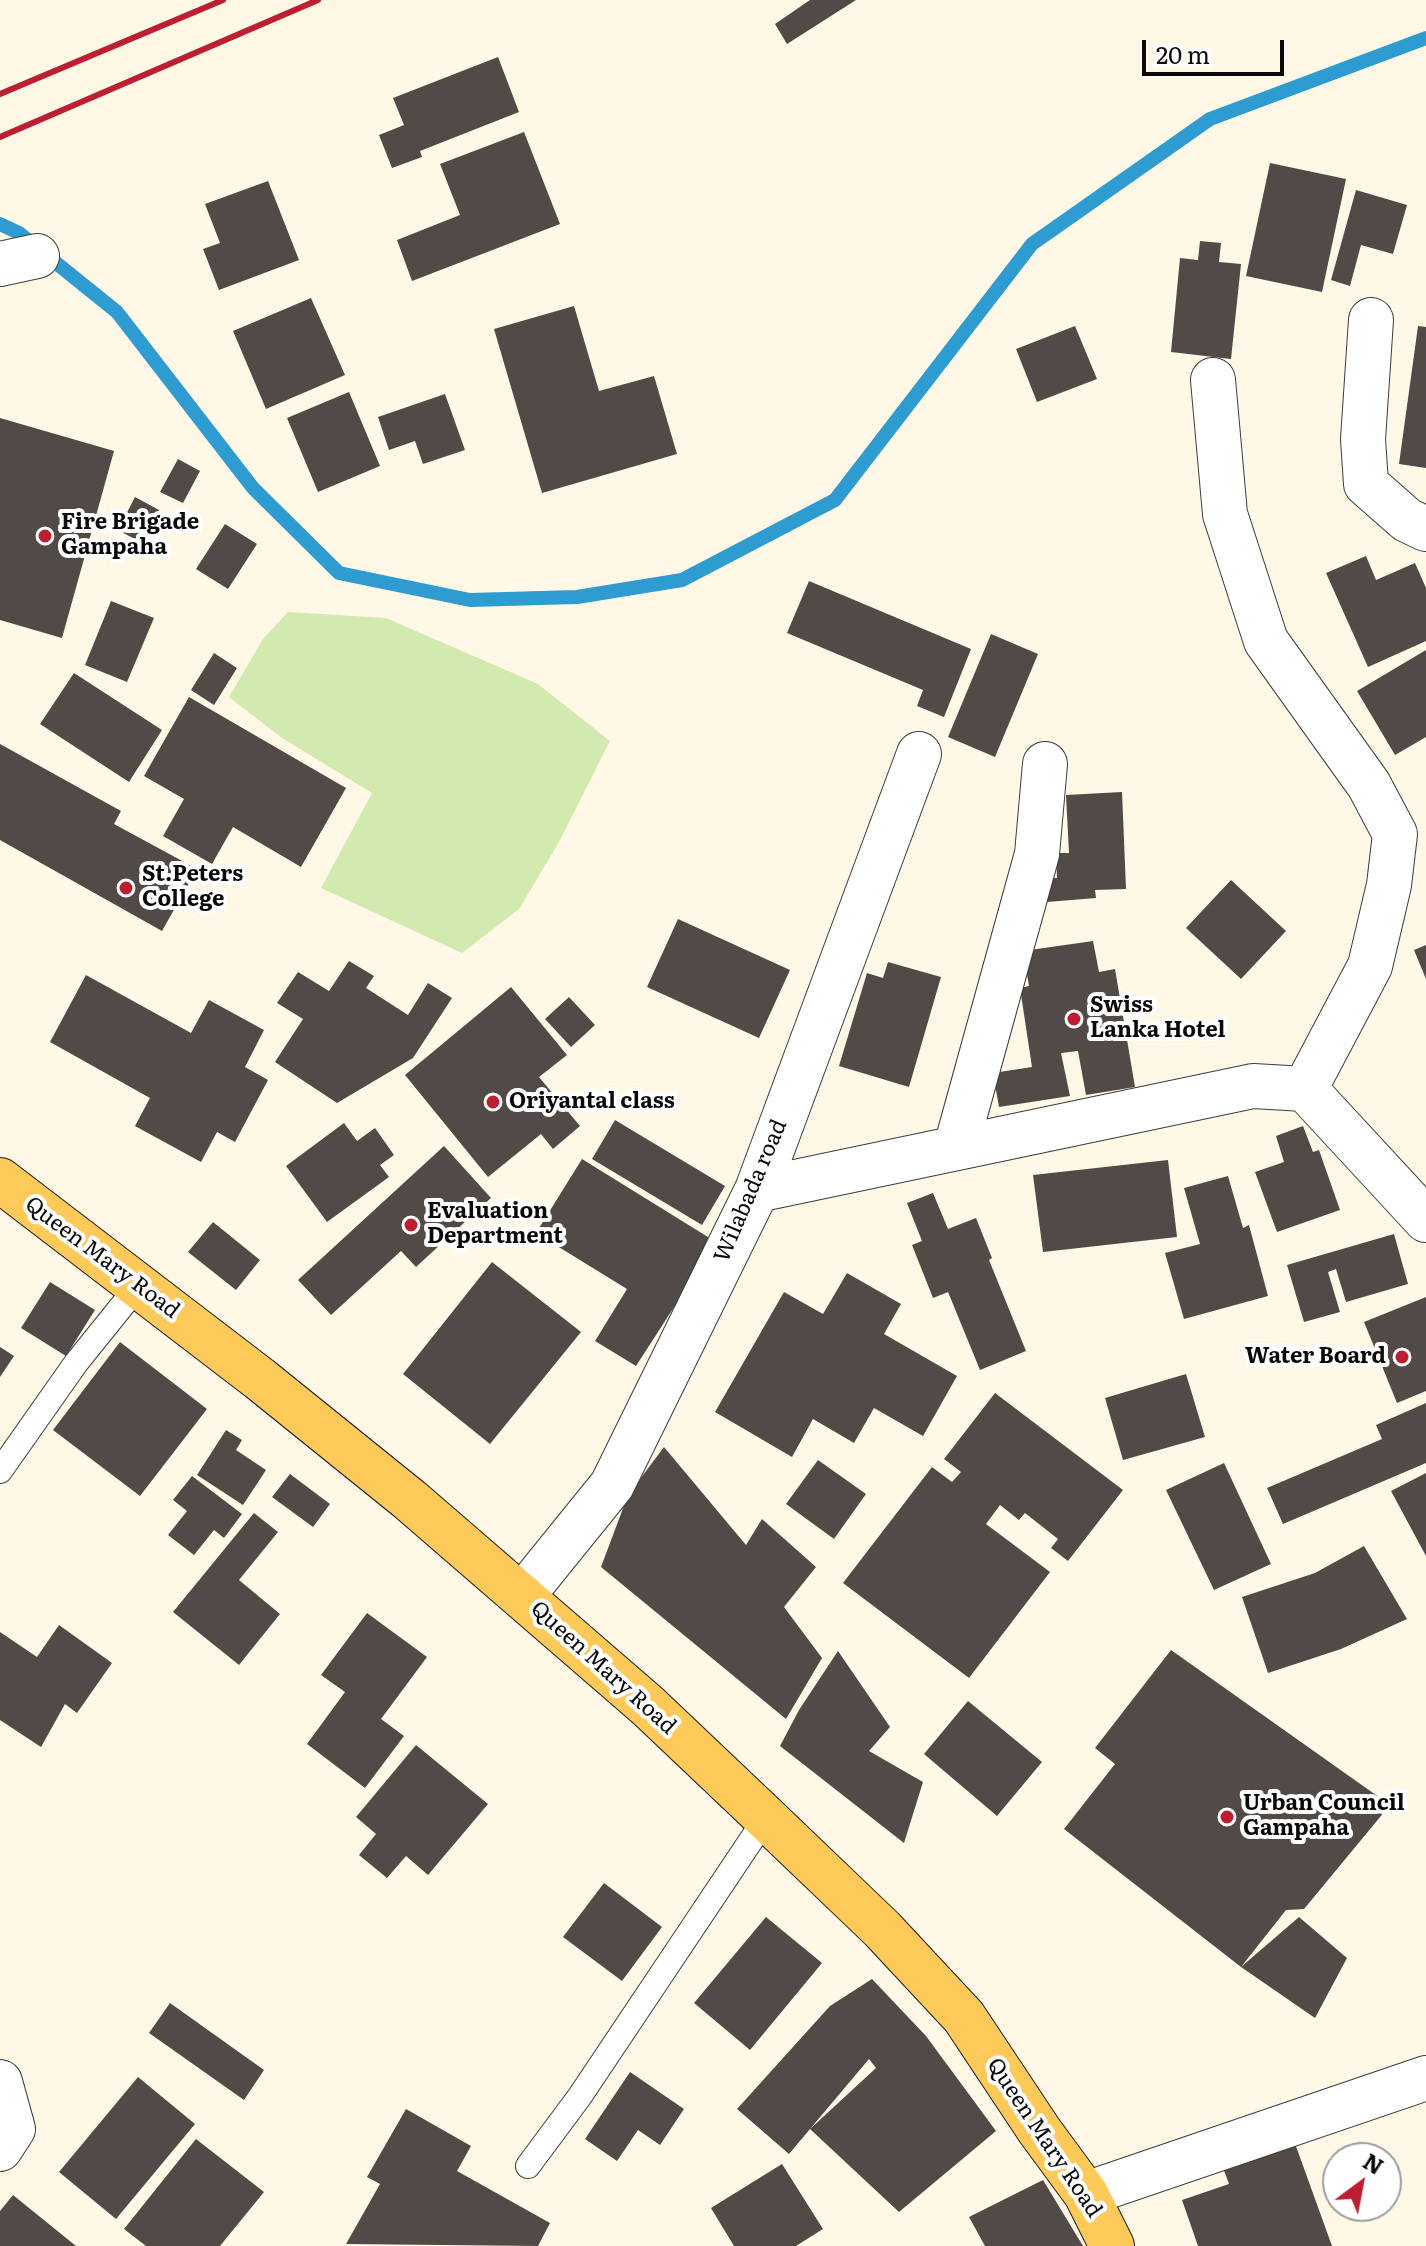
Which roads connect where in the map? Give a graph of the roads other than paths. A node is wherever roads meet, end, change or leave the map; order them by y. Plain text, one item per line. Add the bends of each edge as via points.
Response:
1 (1371, 320) dead end
2 (1213, 380) dead end
3 (1426, 529) edge
4 (919, 754) dead end
5 (1045, 764) dead end
6 (1409, 848) edge
7 (1305, 1089) junction
8 (956, 1147) junction
9 (0, 1180) edge
10 (757, 1190) junction
11 (1426, 1220) edge
12 (138, 1286) junction
13 (0, 1471) edge
14 (523, 1595) junction
15 (766, 1818) junction
16 (1426, 2078) edge
17 (0, 2082) edge
18 (0, 2149) edge
19 (528, 2166) dead end
20 (1086, 2194) junction
21 (1112, 2246) edge

1 - 3 street via 1363,439 1366,484 1407,520
2 - 6 street via 1225,514 1266,641
4 - 10 street, Wilabada road
5 - 8 street via 1037,854
6 - 7 street via 1389,885 1370,966
7 - 8 street via 1253,1086
7 - 11 street
8 - 10 street
9 - 12 main road, Queen Mary Road
10 - 14 street, Wilabada road via 612,1485
12 - 13 lane
12 - 14 main road, Queen Mary Road
14 - 15 main road, Queen Mary Road
15 - 19 lane
15 - 20 main road, Queen Mary Road via 964,2017
16 - 20 street
17 - 18 street via 13,2129
20 - 21 main road, Queen Mary Road

